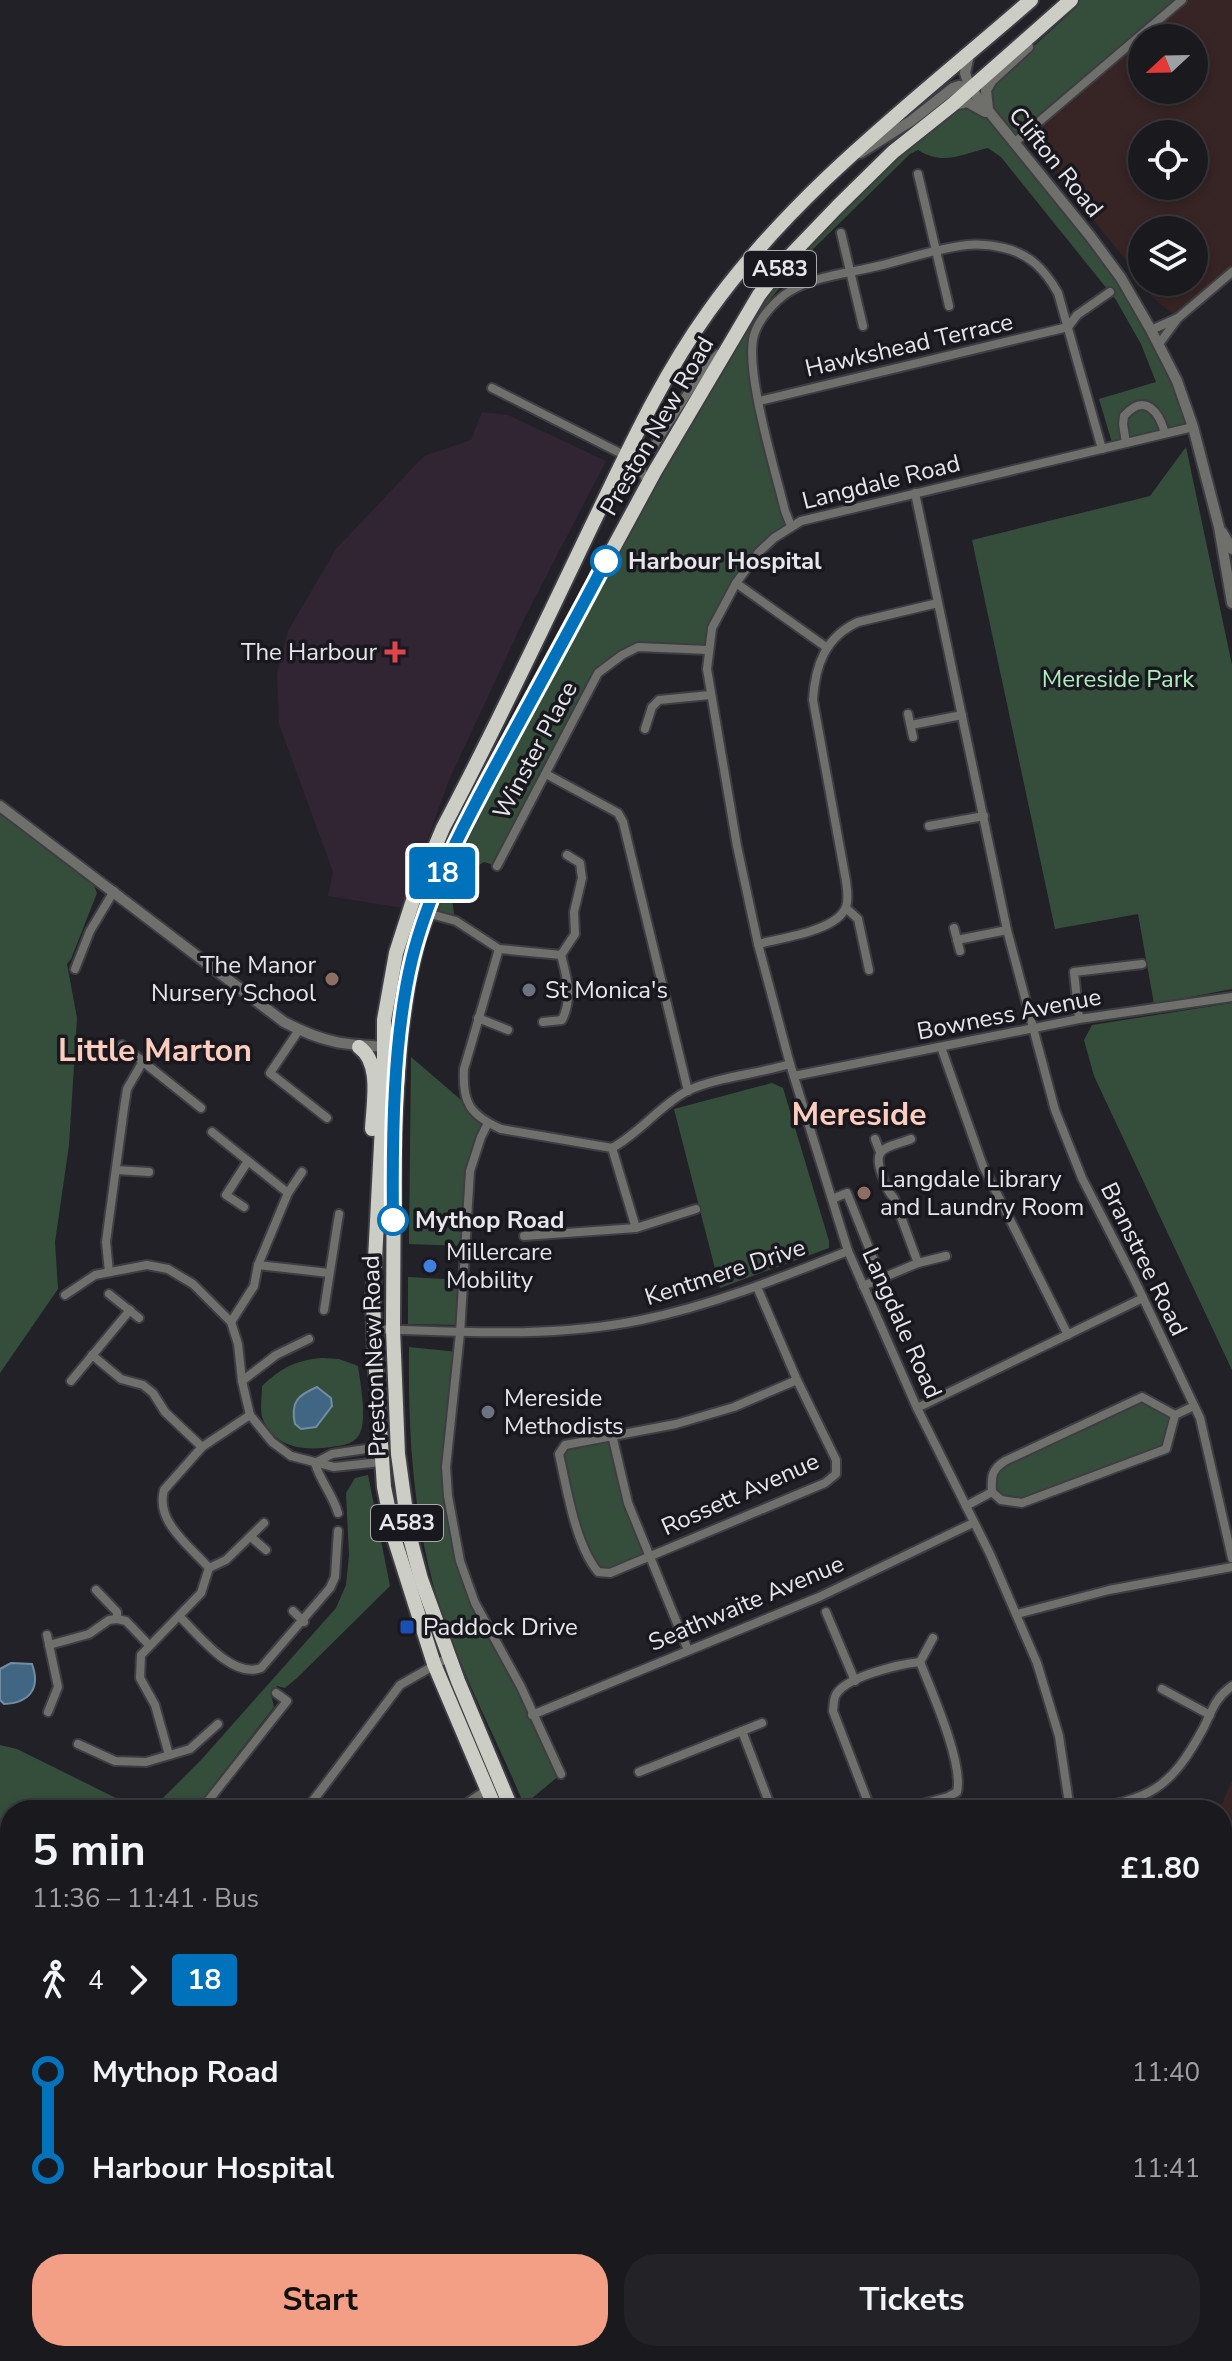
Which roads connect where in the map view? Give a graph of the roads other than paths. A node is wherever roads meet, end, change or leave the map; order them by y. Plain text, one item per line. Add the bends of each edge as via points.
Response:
1 (1031, 0) edge
2 (1071, 0) edge
3 (1182, 0) edge
4 (1048, 20) junction
5 (969, 55) junction
6 (970, 88) junction
7 (952, 105) junction
8 (988, 109) junction
9 (1012, 141) junction
10 (838, 167) junction
11 (918, 174) dead end
12 (841, 233) dead end
13 (937, 252) junction
14 (1232, 272) edge
15 (851, 273) junction
16 (1110, 292) dead end
17 (949, 306) dead end
18 (1178, 318) junction
19 (863, 326) dead end
20 (1068, 327) junction
21 (1151, 330) junction
22 (734, 335) junction
23 (1159, 344) junction
24 (492, 388) dead end
25 (759, 401) junction
26 (1193, 427) junction
27 (1165, 433) junction
28 (1126, 443) junction
29 (1102, 449) junction
30 (626, 456) junction
31 (648, 484) junction
32 (915, 493) junction
33 (791, 526) junction
34 (1219, 527) junction
35 (1232, 549) edge
36 (736, 583) junction
37 (1231, 585) edge
38 (938, 603) junction
39 (1232, 603) edge
40 (826, 647) junction
41 (708, 650) junction
42 (710, 695) junction
43 (908, 714) dead end
44 (962, 715) junction
45 (911, 725) junction
46 (645, 729) dead end
47 (913, 737) dead end
48 (546, 774) junction
49 (0, 806) edge
50 (984, 816) junction
51 (929, 826) dead end
52 (567, 855) dead end
53 (497, 866) dead end
54 (114, 891) junction
55 (846, 908) junction
56 (427, 913) junction
57 (954, 928) dead end
58 (1007, 930) junction
59 (957, 940) junction
60 (758, 944) junction
61 (499, 949) junction
62 (960, 951) dead end
63 (561, 955) junction
64 (1142, 964) dead end
65 (75, 969) dead end
66 (869, 970) dead end
67 (1074, 972) junction
68 (1063, 973) dead end
69 (1232, 997) edge
70 (478, 1018) junction
71 (1079, 1019) junction
72 (543, 1022) dead end
73 (299, 1030) junction
74 (508, 1030) dead end
75 (1033, 1030) junction
76 (122, 1045) dead end
77 (359, 1047) junction
78 (383, 1047) junction
79 (941, 1047) junction
80 (399, 1048) junction
81 (142, 1063) junction
82 (790, 1064) junction
83 (794, 1076) junction
84 (688, 1091) junction
85 (201, 1108) dead end
86 (327, 1118) dead end
87 (488, 1123) junction
88 (212, 1132) dead end
89 (875, 1139) dead end
90 (911, 1139) dead end
91 (612, 1148) junction
92 (880, 1152) junction
93 (379, 1160) junction
94 (248, 1161) junction
95 (116, 1170) junction
96 (149, 1172) dead end
97 (302, 1172) dead end
98 (288, 1193) junction
99 (832, 1199) junction
100 (244, 1207) dead end
101 (696, 1209) dead end
102 (339, 1214) dead end
103 (636, 1228) junction
104 (524, 1236) dead end
105 (848, 1251) junction
106 (946, 1256) dead end
107 (918, 1263) junction
108 (258, 1265) junction
109 (109, 1272) junction
110 (329, 1273) junction
111 (881, 1278) junction
112 (863, 1286) junction
113 (757, 1287) junction
114 (109, 1294) dead end
115 (65, 1295) dead end
116 (1143, 1298) junction
117 (130, 1310) junction
118 (324, 1310) dead end
119 (139, 1318) dead end
120 (231, 1322) junction
121 (373, 1329) junction
122 (393, 1330) junction
123 (460, 1333) junction
124 (1068, 1335) junction
125 (309, 1339) dead end
126 (92, 1355) junction
127 (797, 1380) junction
128 (71, 1381) dead end
129 (242, 1381) junction
130 (1194, 1406) junction
131 (917, 1408) junction
132 (250, 1415) junction
133 (1175, 1415) junction
134 (612, 1435) junction
135 (397, 1436) junction
136 (202, 1447) junction
137 (383, 1455) junction
138 (315, 1463) junction
139 (400, 1470) junction
140 (992, 1492) junction
141 (966, 1506) junction
142 (338, 1513) dead end
143 (264, 1523) dead end
144 (973, 1523) junction
145 (338, 1531) dead end
146 (251, 1537) junction
147 (266, 1550) dead end
148 (650, 1555) junction
149 (1232, 1558) edge
150 (1232, 1567) edge
151 (209, 1568) junction
152 (96, 1590) dead end
153 (293, 1611) dead end
154 (826, 1612) dead end
155 (1017, 1614) junction
156 (179, 1616) junction
157 (117, 1619) junction
158 (304, 1622) junction
159 (933, 1638) dead end
160 (149, 1645) junction
161 (688, 1650) junction
162 (449, 1657) junction
163 (920, 1662) junction
164 (434, 1664) junction
165 (855, 1681) junction
166 (1232, 1686) edge
167 (1162, 1689) dead end
168 (276, 1693) dead end
169 (48, 1712) dead end
170 (532, 1715) junction
171 (1210, 1715) junction
172 (762, 1723) dead end
173 (218, 1724) dead end
174 (742, 1731) junction
175 (78, 1744) dead end
176 (169, 1755) junction
177 (639, 1772) dead end
178 (561, 1774) dead end
179 (488, 1789) junction
180 (209, 1800) edge
181 (314, 1800) edge
182 (472, 1800) edge
183 (492, 1800) edge
184 (508, 1800) edge
185 (768, 1800) edge
186 (867, 1800) edge
187 (937, 1800) edge
188 (1069, 1800) edge
189 (1130, 1800) edge

1 - 5 highway, Preston New Road / A583
2 - 4 highway, Preston New Road / A583
3 - 9 street
4 - 6 highway, Preston New Road / A583
4 - 8 street via 1039,37 992,80 986,90
5 - 6 street via 965,73
5 - 10 highway, Preston New Road / A583
6 - 7 highway, Preston New Road / A583
6 - 8 street, Clifton Road
6 - 10 street, A583 via 953,88
7 - 9 street via 967,102 981,108
7 - 22 highway, Preston New Road / A583 via 893,152 788,258
8 - 9 street, Clifton Road
9 - 21 street, Clifton Road via 1113,268
10 - 30 highway, Preston New Road / A583 via 760,246 708,312
11 - 13 street
12 - 15 street
13 - 15 street
13 - 17 street
13 - 20 street via 984,245 1023,255 1048,275
14 - 18 street
15 - 19 street
15 - 25 street via 790,291 759,323 750,357
16 - 20 street
18 - 21 street
18 - 23 street
20 - 25 street, Hawkshead Terrace
20 - 29 street
21 - 23 street, Clifton Road
22 - 30 street via 700,374 663,436 641,455
22 - 31 highway, Preston New Road / A583
23 - 26 street, Clifton Road
24 - 30 street
25 - 33 street
26 - 27 street, Langdale Road
26 - 34 street, Clifton Road
27 - 28 street, Langdale Road
27 - 28 street via 1157,411 1139,407 1124,416
28 - 29 street, Langdale Road
29 - 32 street, Langdale Road
30 - 31 street
30 - 78 highway, Preston New Road / A583 via 421,881 396,953
31 - 56 highway, Preston New Road / A583 via 470,814
32 - 33 street, Langdale Road
32 - 38 street, Branstree Road
33 - 36 street, Langdale Road via 759,552
34 - 35 street, Clifton Road
34 - 37 street, Clifton Road
36 - 40 street
36 - 41 street, Langdale Road via 712,628
37 - 39 street, Clifton Road
38 - 40 street via 858,622
38 - 44 street, Branstree Road
40 - 55 street via 814,679 813,700 846,881
41 - 42 street, Langdale Road
41 - 48 street, Winster Place via 638,647 598,673
42 - 46 street via 659,700
42 - 60 street, Langdale Road
43 - 45 street
44 - 45 street
44 - 50 street, Branstree Road
45 - 47 street
48 - 53 street, Winster Place
48 - 84 street via 618,813 623,822
49 - 54 street
50 - 51 street
50 - 58 street, Branstree Road
52 - 63 street via 580,863 582,878 575,934
54 - 65 street
54 - 73 street
55 - 60 street via 816,929
55 - 66 street via 858,919
56 - 61 street via 456,921
56 - 80 highway, Preston New Road / A583 via 412,961
57 - 59 street
58 - 59 street
58 - 75 street, Branstree Road
59 - 62 street
60 - 82 street, Langdale Road
61 - 63 street
61 - 70 street
63 - 72 street via 568,1008 562,1020
64 - 67 street
67 - 68 street
67 - 71 street
69 - 71 street, Bowness Avenue
70 - 74 street
70 - 87 street via 464,1069 463,1096
71 - 75 street, Bowness Avenue
73 - 77 street
73 - 86 street via 270,1073
75 - 79 street, Bowness Avenue
75 - 116 street, Branstree Road via 1055,1110 1082,1178
76 - 81 street
77 - 78 street
77 - 93 highway, A583 via 373,1068 372,1144
78 - 80 street
78 - 93 highway, Preston New Road / A583
79 - 83 street, Bowness Avenue
79 - 124 street via 983,1166
80 - 122 highway, Preston New Road / A583
81 - 85 street
81 - 95 street via 127,1089
82 - 83 street, Langdale Road
82 - 84 street
83 - 99 street, Langdale Road
84 - 91 street
87 - 91 street
87 - 123 street via 470,1171
88 - 94 street
89 - 92 street
90 - 92 street
91 - 103 street
92 - 107 street via 876,1160
93 - 121 highway, Preston New Road / A583
94 - 98 street
94 - 100 street via 226,1195
95 - 96 street
95 - 109 street via 106,1242
97 - 98 street
98 - 108 street
99 - 105 street, Langdale Road
99 - 111 street via 847,1193
101 - 103 street
102 - 110 street
103 - 104 street
105 - 112 street, Langdale Road
105 - 113 street, Kentmere Drive
106 - 107 street
107 - 111 street
108 - 110 street
108 - 120 street via 254,1286
109 - 115 street
109 - 120 street via 147,1265 168,1269 193,1284
110 - 118 street
111 - 112 street
112 - 131 street, Langdale Road
113 - 123 street, Kentmere Drive via 640,1320 551,1331
113 - 127 street, Rossett Avenue
114 - 117 street
116 - 124 street
116 - 130 street, Branstree Road
117 - 119 street
117 - 126 street
120 - 129 street
121 - 122 street, Kentmere Drive
121 - 137 highway, Preston New Road / A583
122 - 123 street, Kentmere Drive
122 - 135 highway, Preston New Road / A583
123 - 170 street via 446,1467 452,1525 475,1603
124 - 131 street
125 - 129 street
126 - 128 street
126 - 136 street via 121,1379 153,1393
127 - 134 street via 734,1407
127 - 148 street, Rossett Avenue via 836,1460 836,1474
129 - 132 street
130 - 133 street
130 - 149 street, Branstree Road
131 - 141 street, Langdale Road
132 - 136 street
132 - 138 street via 291,1456
133 - 140 street via 1166,1449 1022,1503 1001,1500
133 - 140 street via 1142,1397 995,1467
134 - 148 street via 628,1503
134 - 148 street via 565,1445 559,1454 573,1511 598,1572 610,1573
135 - 137 highway
135 - 139 highway, Preston New Road / A583
136 - 151 street via 164,1490 162,1507 168,1522
137 - 138 street via 334,1467
137 - 138 street via 332,1454
137 - 139 highway
137 - 164 highway, Preston New Road / A583 via 395,1541
138 - 142 street
139 - 162 highway, Preston New Road / A583 via 409,1534
140 - 141 street
141 - 144 street, Langdale Road
143 - 146 street
144 - 155 street, Langdale Road
144 - 161 street, Seathwaite Avenue via 819,1597
145 - 158 street via 335,1577
146 - 147 street
146 - 151 street
148 - 161 street
150 - 155 street
151 - 156 street via 201,1593
152 - 157 street via 117,1612
153 - 158 street
154 - 165 street
155 - 188 street, Langdale Road via 1059,1736
156 - 158 street via 227,1661 251,1671 271,1659
156 - 160 street
157 - 160 street via 126,1621
157 - 169 street via 89,1634 48,1640 58,1687
159 - 163 street
160 - 176 street via 141,1655 140,1678 155,1705
161 - 170 street, Seathwaite Avenue
162 - 164 street
162 - 184 highway, Preston New Road / A583
163 - 165 street via 893,1665
163 - 187 street via 959,1783 957,1792
164 - 179 highway, Preston New Road / A583
164 - 181 street via 400,1685
165 - 186 street via 840,1688 833,1711
166 - 171 street via 1219,1695
167 - 171 street
168 - 180 street via 287,1701
170 - 178 street
171 - 189 street via 1174,1775
172 - 174 street
173 - 176 street via 190,1749
174 - 177 street
174 - 185 street
175 - 176 street via 125,1763
179 - 182 street
179 - 183 highway, Preston New Road / A583

